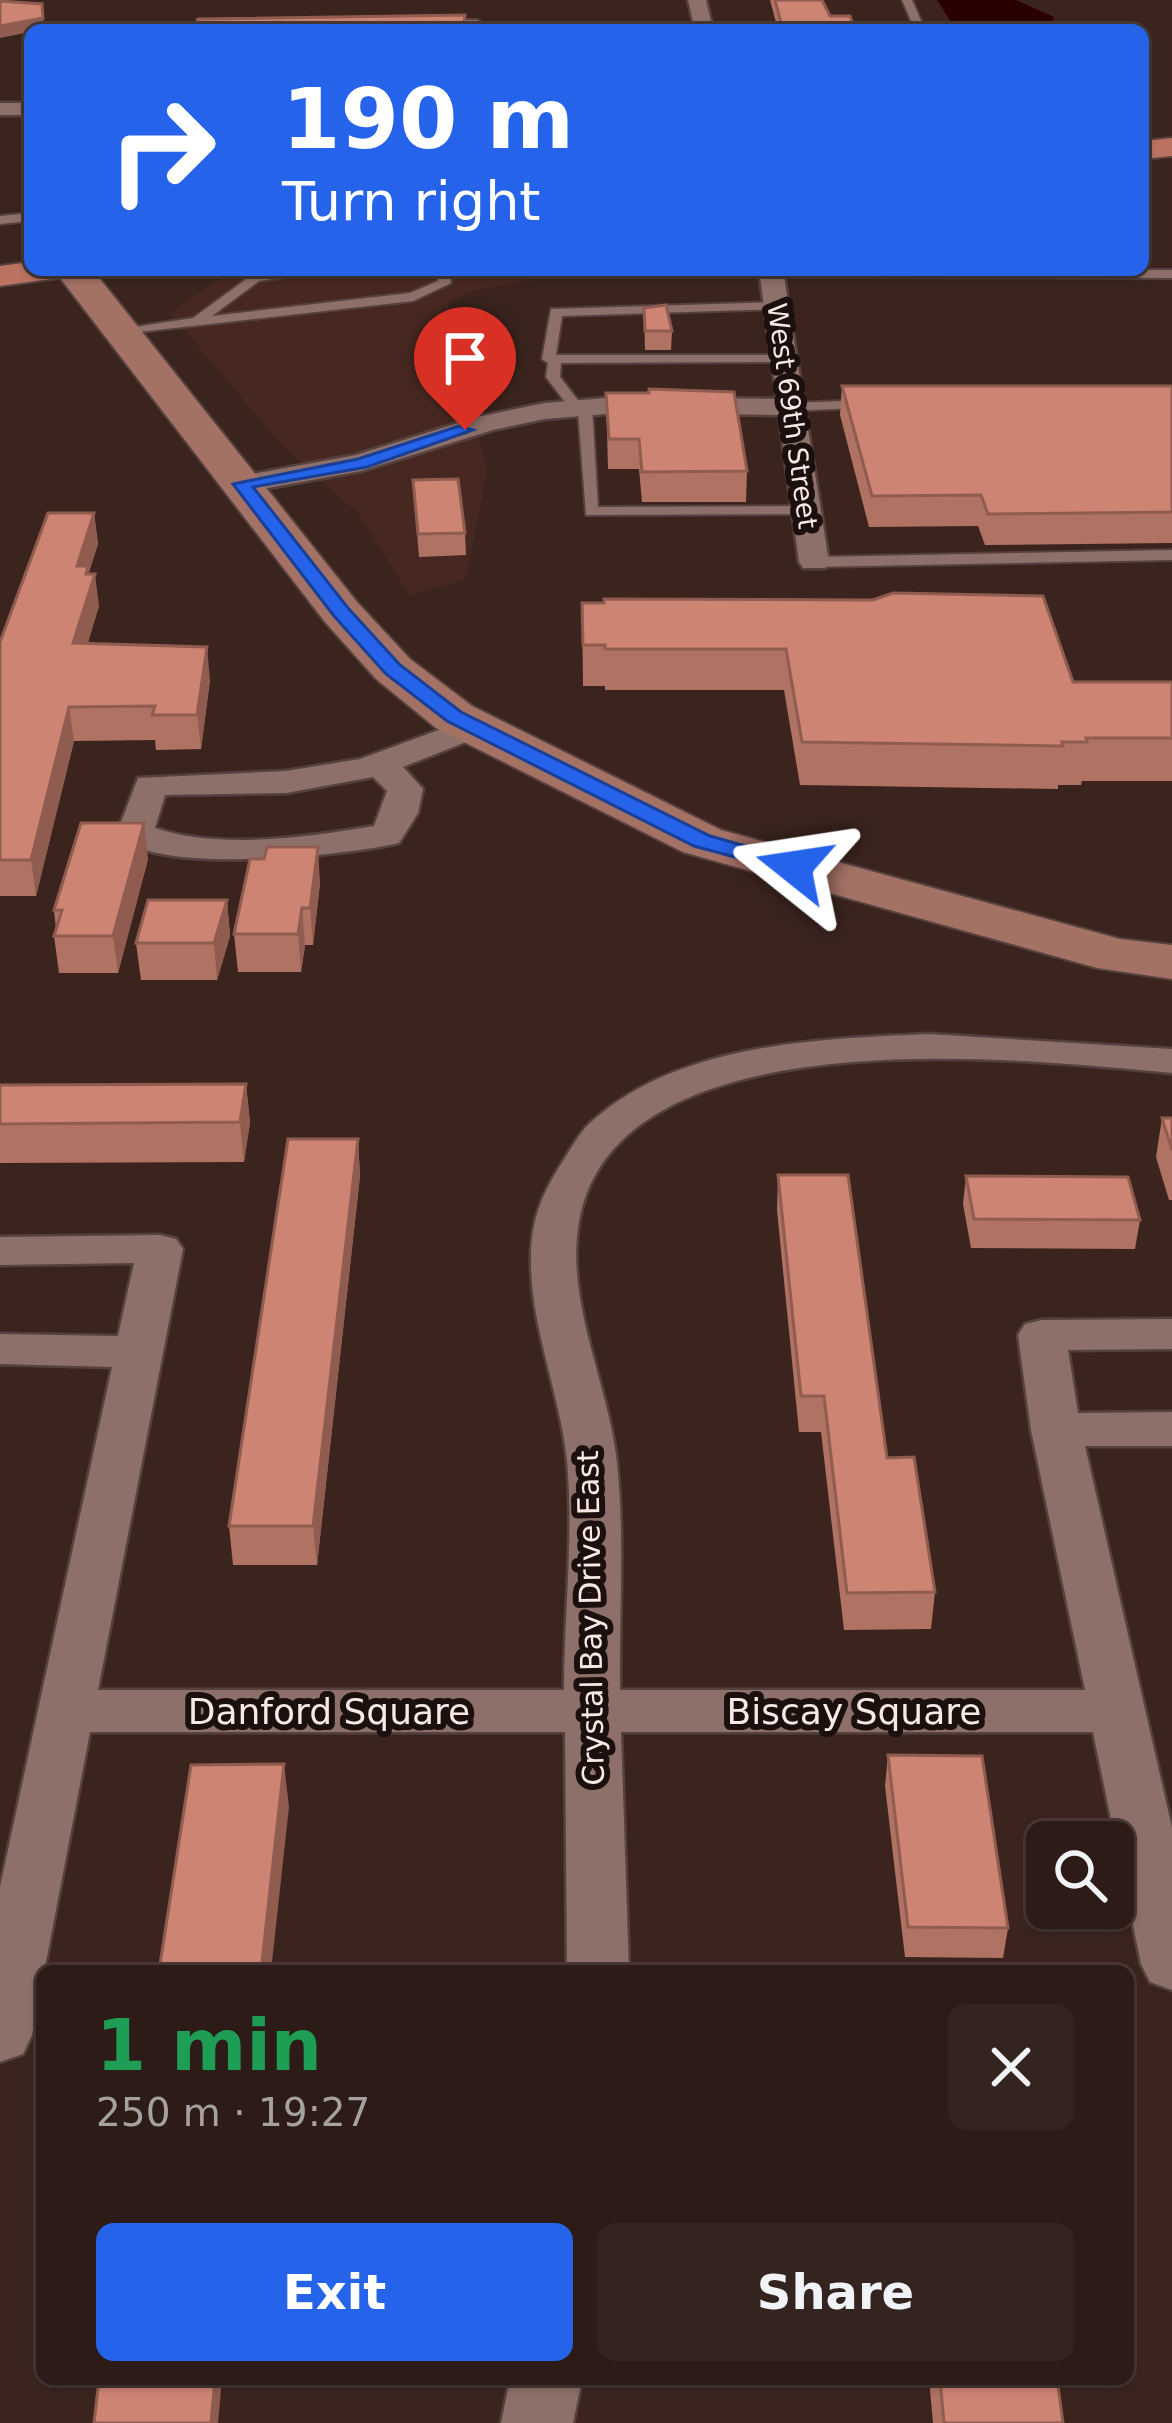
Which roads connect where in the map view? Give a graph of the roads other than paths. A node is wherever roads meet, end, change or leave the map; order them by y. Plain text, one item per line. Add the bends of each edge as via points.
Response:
1 (395, 23) edge
2 (400, 24) edge
3 (76, 276) edge
4 (274, 276) edge
5 (444, 276) edge
6 (772, 276) edge
7 (776, 305) junction
8 (195, 322) junction
9 (122, 330) junction
10 (784, 358) junction
11 (555, 359) junction
12 (893, 404) edge
13 (580, 407) junction
14 (791, 407) junction
15 (241, 484) junction
16 (806, 511) junction
17 (1172, 555) edge
18 (814, 562) joint
19 (474, 727) junction
20 (380, 763) junction
21 (1172, 962) edge
22 (1172, 1061) edge
23 (0, 1251) edge
24 (1172, 1334) edge
25 (0, 1349) edge
26 (137, 1352) junction
27 (1172, 1429) edge
28 (1056, 1430) junction
29 (66, 1711) junction
30 (592, 1711) junction
31 (1115, 1711) junction
32 (1172, 1964) edge
33 (598, 1965) edge
34 (0, 2035) edge
35 (545, 2385) edge
36 (537, 2423) edge

1 - 2 lane
3 - 9 main road
4 - 8 lane via 256,278
5 - 8 lane via 445,283 413,297
6 - 7 street, West 69th Street
7 - 10 street, West 69th Street
7 - 11 lane via 556,312
8 - 9 lane
9 - 15 main road
10 - 11 lane
10 - 14 street, West 69th Street
11 - 13 lane via 553,377
12 - 14 lane
13 - 14 street
13 - 15 street via 487,423 361,463
13 - 16 lane via 590,512
14 - 16 street, West 69th Street
15 - 19 main road via 393,670
16 - 18 street, West 69th Street
17 - 18 lane
19 - 20 street
19 - 21 main road via 702,841 1117,956
20 - 20 street via 286,782 150,785 135,833 196,846 334,845 386,835 405,790
22 - 30 street, Crystal Bay Drive East via 889,1044 796,1053 637,1104 594,1140 562,1196 553,1261 592,1462
23 - 26 street via 160,1249
24 - 28 street via 1042,1335
25 - 26 street
26 - 29 street
27 - 28 street
28 - 31 street
29 - 30 street, Danford Square
29 - 34 street
30 - 31 street, Biscay Square
30 - 33 street, Crystal Bay Drive East
31 - 32 street
35 - 36 street

